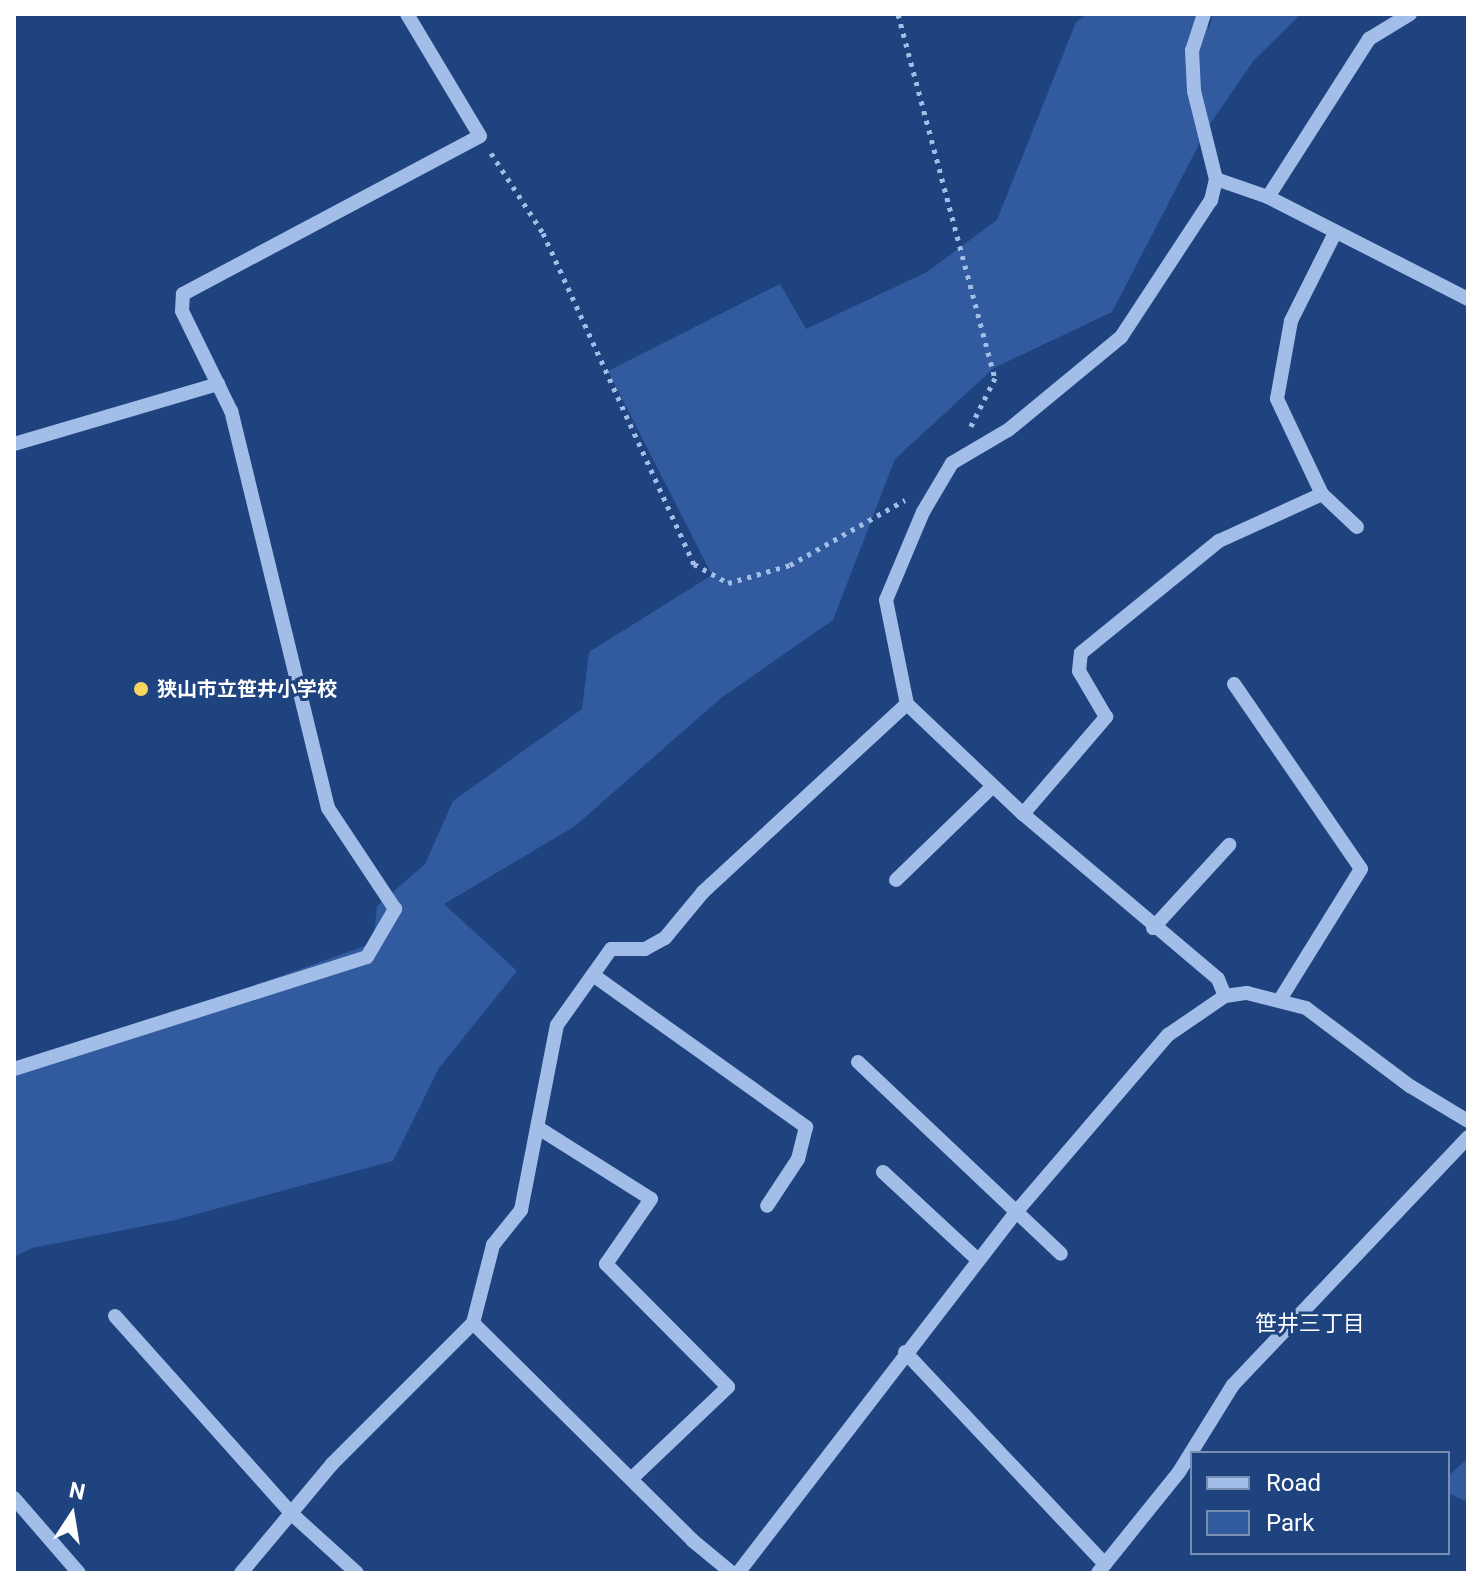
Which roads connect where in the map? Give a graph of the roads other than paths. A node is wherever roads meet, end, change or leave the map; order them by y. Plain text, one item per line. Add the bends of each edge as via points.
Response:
1 (407, 14) edge
2 (1204, 14) edge
3 (1410, 14) edge
4 (1216, 179) junction
5 (1268, 197) junction
6 (1335, 233) junction
7 (1468, 299) edge
8 (218, 384) junction
9 (14, 444) edge
10 (1322, 494) junction
11 (1357, 527) dead end
12 (1234, 684) dead end
13 (907, 704) junction
14 (993, 786) junction
15 (1023, 814) junction
16 (1229, 845) dead end
17 (896, 880) dead end
18 (1153, 928) junction
19 (593, 975) junction
20 (1225, 996) junction
21 (1281, 998) junction
22 (858, 1062) dead end
23 (14, 1069) edge
24 (1468, 1121) edge
25 (540, 1129) junction
26 (1468, 1137) edge
27 (883, 1172) dead end
28 (767, 1206) dead end
29 (1017, 1211) junction
30 (1061, 1254) dead end
31 (978, 1260) junction
32 (115, 1316) dead end
33 (473, 1323) junction
34 (905, 1352) junction
35 (1192, 1451) edge
36 (1190, 1454) edge
37 (632, 1478) junction
38 (14, 1498) edge
39 (293, 1515) junction
40 (1102, 1568) edge
41 (79, 1573) edge
42 (241, 1573) edge
43 (357, 1573) edge
44 (735, 1573) edge

1 - 8 street via 480,136 183,294 182,311
2 - 4 street via 1192,50 1194,91
3 - 5 street via 1369,39
4 - 5 street
4 - 13 street via 1211,200 1121,337 1008,430 952,463 942,479 886,600
5 - 6 street
6 - 7 street
6 - 10 street via 1291,321 1277,399
8 - 9 street
8 - 23 street via 231,411 328,808 395,909 367,957
10 - 11 street
10 - 15 street via 1219,541 1081,653 1079,671 1106,717
12 - 21 street via 1361,869
13 - 14 street
13 - 19 street via 703,892 665,938 645,949 611,949
14 - 15 street
14 - 17 street
15 - 18 street
16 - 18 street
18 - 20 street via 1218,979
19 - 25 street via 557,1025
19 - 28 street via 806,1127 798,1159
20 - 21 street
20 - 29 street via 1168,1035
21 - 24 street via 1306,1008 1410,1086
22 - 29 street
25 - 33 street via 521,1210 493,1245
25 - 37 street via 651,1199 606,1264 728,1387
26 - 35 street via 1233,1385
27 - 31 street
29 - 30 street
29 - 31 street
31 - 34 street
32 - 39 street
33 - 37 street
33 - 39 street via 332,1464
34 - 40 street
34 - 44 street
36 - 40 street
37 - 44 street
38 - 41 street
39 - 42 street
39 - 43 street

